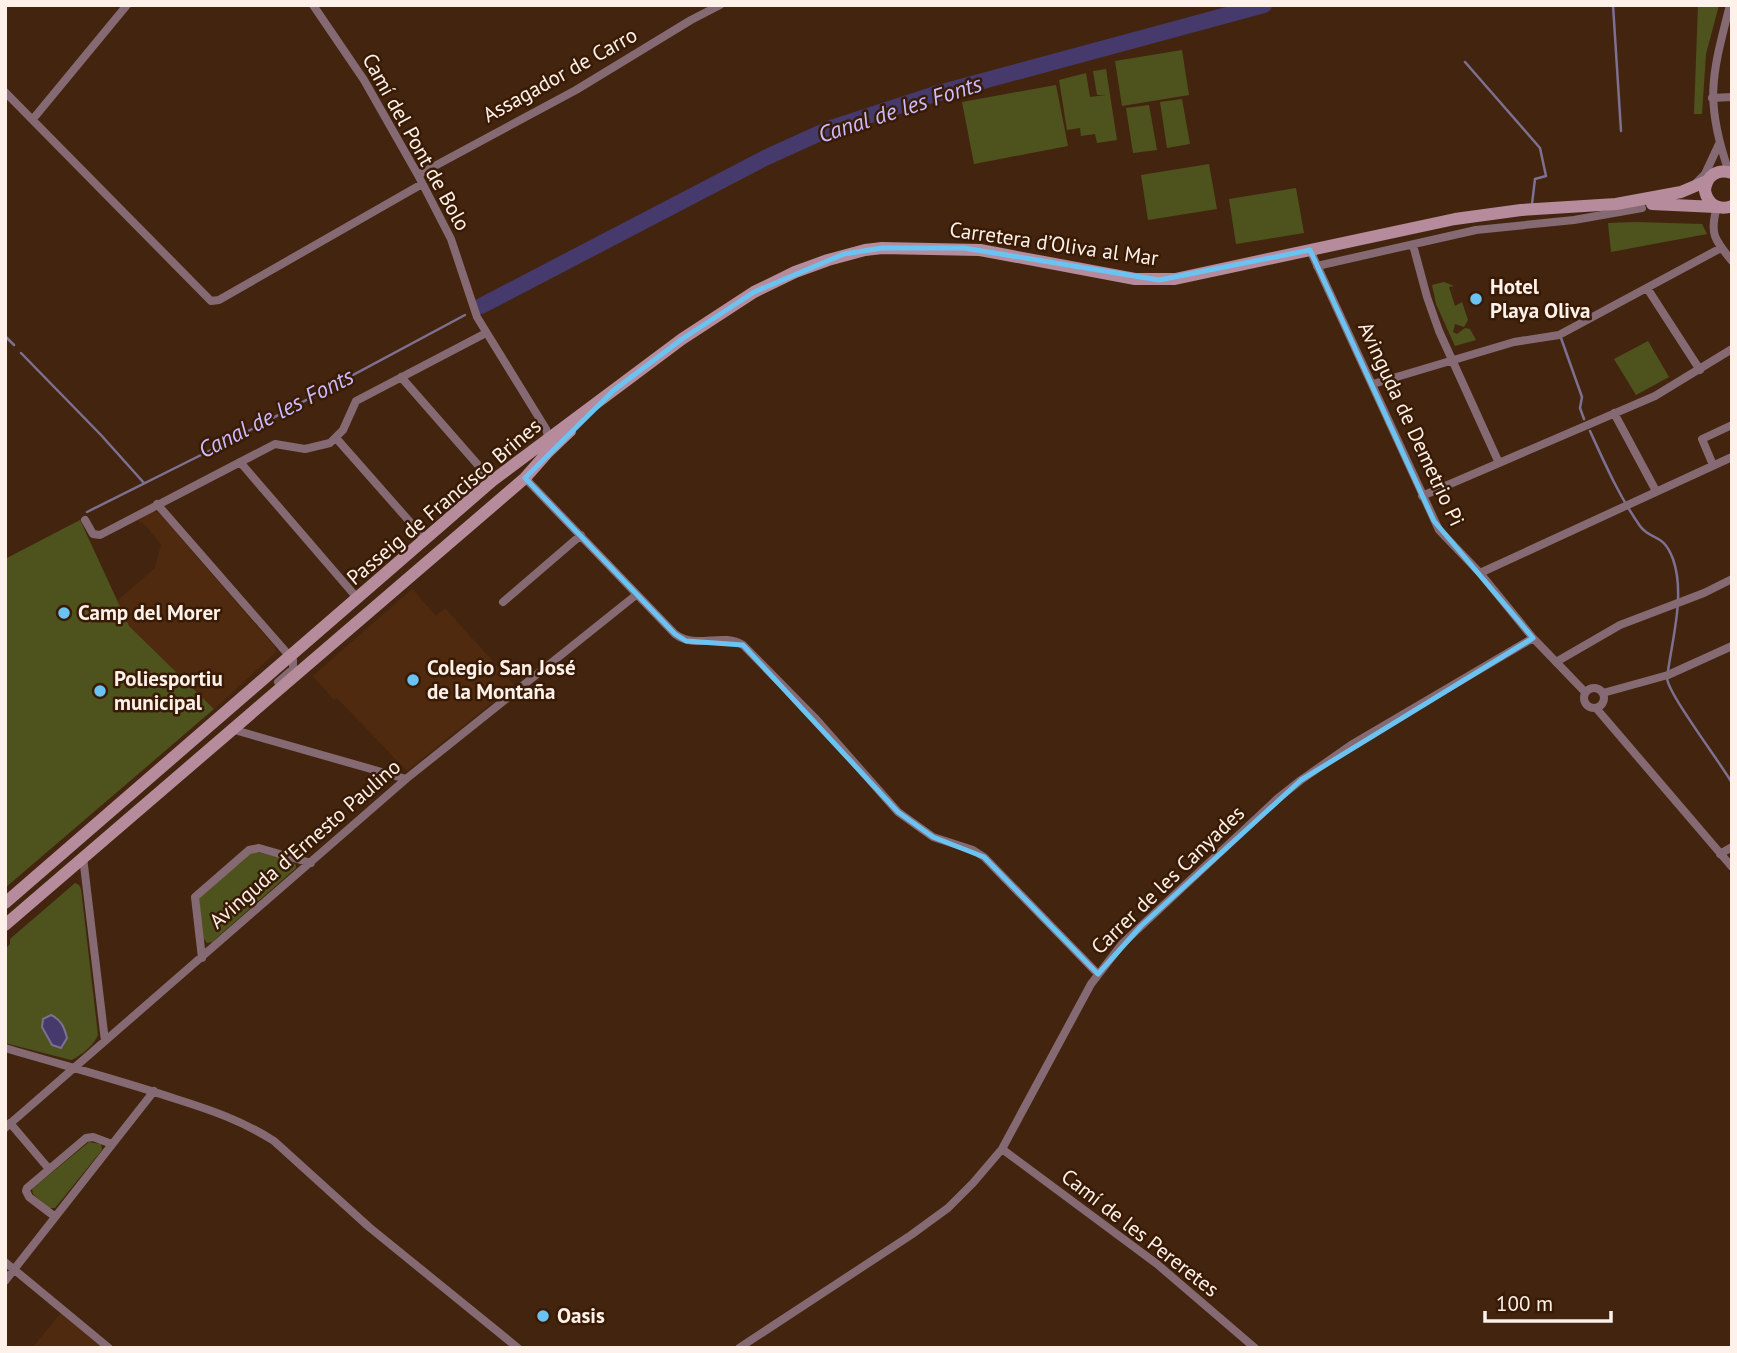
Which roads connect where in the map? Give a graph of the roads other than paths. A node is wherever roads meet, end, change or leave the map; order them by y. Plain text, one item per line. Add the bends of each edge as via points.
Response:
1 (127, 5) edge
2 (313, 5) edge
3 (720, 5) edge
4 (1730, 5) edge
5 (5, 92) edge
6 (1732, 97) edge
7 (1712, 98) junction
8 (33, 119) junction
9 (1720, 144) junction
10 (1731, 172) edge
11 (418, 174) junction
12 (1710, 177) junction
13 (422, 184) junction
14 (1653, 197) junction
15 (1616, 204) junction
16 (1722, 207) edge
17 (1642, 208) dead end
18 (1413, 245) junction
19 (1721, 248) junction
20 (1310, 250) junction
21 (1732, 261) edge
22 (1317, 267) junction
23 (1647, 288) junction
24 (486, 333) junction
25 (1732, 349) edge
26 (1452, 359) junction
27 (1700, 370) junction
28 (401, 377) junction
29 (1373, 384) junction
30 (614, 390) junction
31 (1614, 413) junction
32 (1732, 425) edge
33 (550, 437) junction
34 (336, 438) junction
35 (1732, 457) edge
36 (240, 462) junction
37 (517, 463) junction
38 (1499, 463) junction
39 (1713, 465) junction
40 (529, 473) junction
41 (492, 481) junction
42 (1656, 491) junction
43 (1422, 496) junction
44 (157, 505) junction
45 (85, 520) dead end
46 (581, 535) junction
47 (425, 539) junction
48 (1479, 573) junction
49 (1732, 579) edge
50 (636, 595) junction
51 (358, 599) junction
52 (503, 602) dead end
53 (1532, 638) junction
54 (1732, 646) edge
55 (289, 657) junction
56 (1556, 662) junction
57 (1586, 692) junction
58 (1603, 693) junction
59 (260, 704) junction
60 (1596, 708) junction
61 (232, 729) junction
62 (406, 779) junction
63 (1732, 847) edge
64 (1720, 854) junction
65 (83, 857) junction
66 (311, 863) junction
67 (1732, 867) edge
68 (5, 904) edge
69 (5, 925) edge
70 (202, 958) junction
71 (1098, 974) junction
72 (105, 1041) junction
73 (5, 1048) edge
74 (73, 1068) junction
75 (154, 1091) junction
76 (8, 1126) edge
77 (112, 1144) junction
78 (1002, 1149) junction
79 (49, 1169) junction
80 (54, 1216) junction
81 (5, 1262) edge
82 (14, 1270) junction
83 (5, 1281) edge
84 (108, 1348) edge
85 (518, 1348) edge
86 (739, 1348) edge
87 (1255, 1348) edge

1 - 8 street
2 - 11 street, Camí del Pont de Bolo via 365,80
3 - 11 street, Assagador de Carro via 576,90
4 - 7 street
5 - 8 street
6 - 7 street
7 - 9 street
8 - 13 street via 208,299 215,301
9 - 10 street
9 - 12 street
9 - 14 street via 1699,180
10 - 12 street
11 - 13 street, Camí del Pont de Bolo
12 - 14 street via 1687,191
12 - 16 street via 1705,191
13 - 24 street, Camí del Pont de Bolo via 451,239 471,304
14 - 15 street
14 - 16 street
15 - 16 street
15 - 20 street, Carretera d’Oliva al Mar via 1455,219
16 - 19 street via 1712,229
17 - 18 street via 1476,230
18 - 22 street
18 - 26 street via 1427,298
19 - 21 street
19 - 23 street
20 - 22 street, Avinguda de Demetrio Pi
20 - 30 street, Carretera d’Oliva al Mar via 1159,280 980,250 865,250 809,266 754,292
22 - 29 street, Avinguda de Demetrio Pi
23 - 26 street via 1559,335
23 - 27 street
24 - 28 street
24 - 33 street, Camí del Pont de Bolo
25 - 27 street
26 - 29 street
26 - 38 street
27 - 31 street
28 - 34 street via 353,404
28 - 41 street
29 - 43 street, Avinguda de Demetrio Pi
30 - 33 street, Passeig de Francisco Brines
30 - 40 street, Passeig de Francisco Brines
31 - 38 street
31 - 42 street
32 - 39 street via 1702,439
33 - 37 street, Passeig de Francisco Brines
33 - 40 street via 550,446 536,457
34 - 36 street via 311,449 275,444
34 - 47 street
35 - 39 street
36 - 44 street
36 - 51 street
37 - 40 street
37 - 41 street, Passeig de Francisco Brines
38 - 43 street
39 - 42 street
40 - 46 street
40 - 59 street, Passeig de Francisco Brines
41 - 47 street, Passeig de Francisco Brines
42 - 48 street
43 - 48 street, Avinguda de Demetrio Pi via 1446,539
44 - 45 street via 100,534 93,534
44 - 55 street
46 - 50 street
46 - 52 street
47 - 51 street, Passeig de Francisco Brines
48 - 53 street, Avinguda de Demetrio Pi
49 - 56 street via 1610,630
50 - 62 street, Avinguda d'Ernesto Paulino
50 - 71 street via 682,639 729,640 743,645 898,812 933,836 984,857
51 - 55 street, Passeig de Francisco Brines
53 - 56 street, Avinguda de Demetrio Pi
53 - 71 street, Carrer de les Canyades via 1351,745 1301,780 1122,944
54 - 58 street via 1668,675
55 - 59 street via 293,669
55 - 68 street, Passeig de Francisco Brines
56 - 57 street, Avinguda de Demetrio Pi
57 - 58 street via 1593,688
57 - 60 street via 1585,702
58 - 60 street via 1603,702
59 - 61 street, Passeig de Francisco Brines
60 - 64 street
61 - 62 street
61 - 65 street, Passeig de Francisco Brines
62 - 66 street, Avinguda d'Ernesto Paulino
63 - 64 street
64 - 67 street
65 - 69 street, Passeig de Francisco Brines
65 - 72 street
66 - 70 street, Avinguda d'Ernesto Paulino
66 - 70 street via 259,848 249,850 195,897
70 - 72 street, Avinguda d'Ernesto Paulino
71 - 78 street, Carrer de les Canyades
72 - 74 street, Avinguda d'Ernesto Paulino
73 - 74 street
74 - 75 street
74 - 76 street, Avinguda d'Ernesto Paulino
75 - 77 street
75 - 85 street via 236,1119 274,1141 369,1227
76 - 79 street
77 - 79 street via 88,1137
77 - 80 street
78 - 86 street, Carrer de les Canyades via 938,1214
78 - 87 street, Camí de les Pereretes via 1157,1264
79 - 80 street via 26,1191
80 - 82 street
81 - 82 street
82 - 83 street
82 - 84 street

